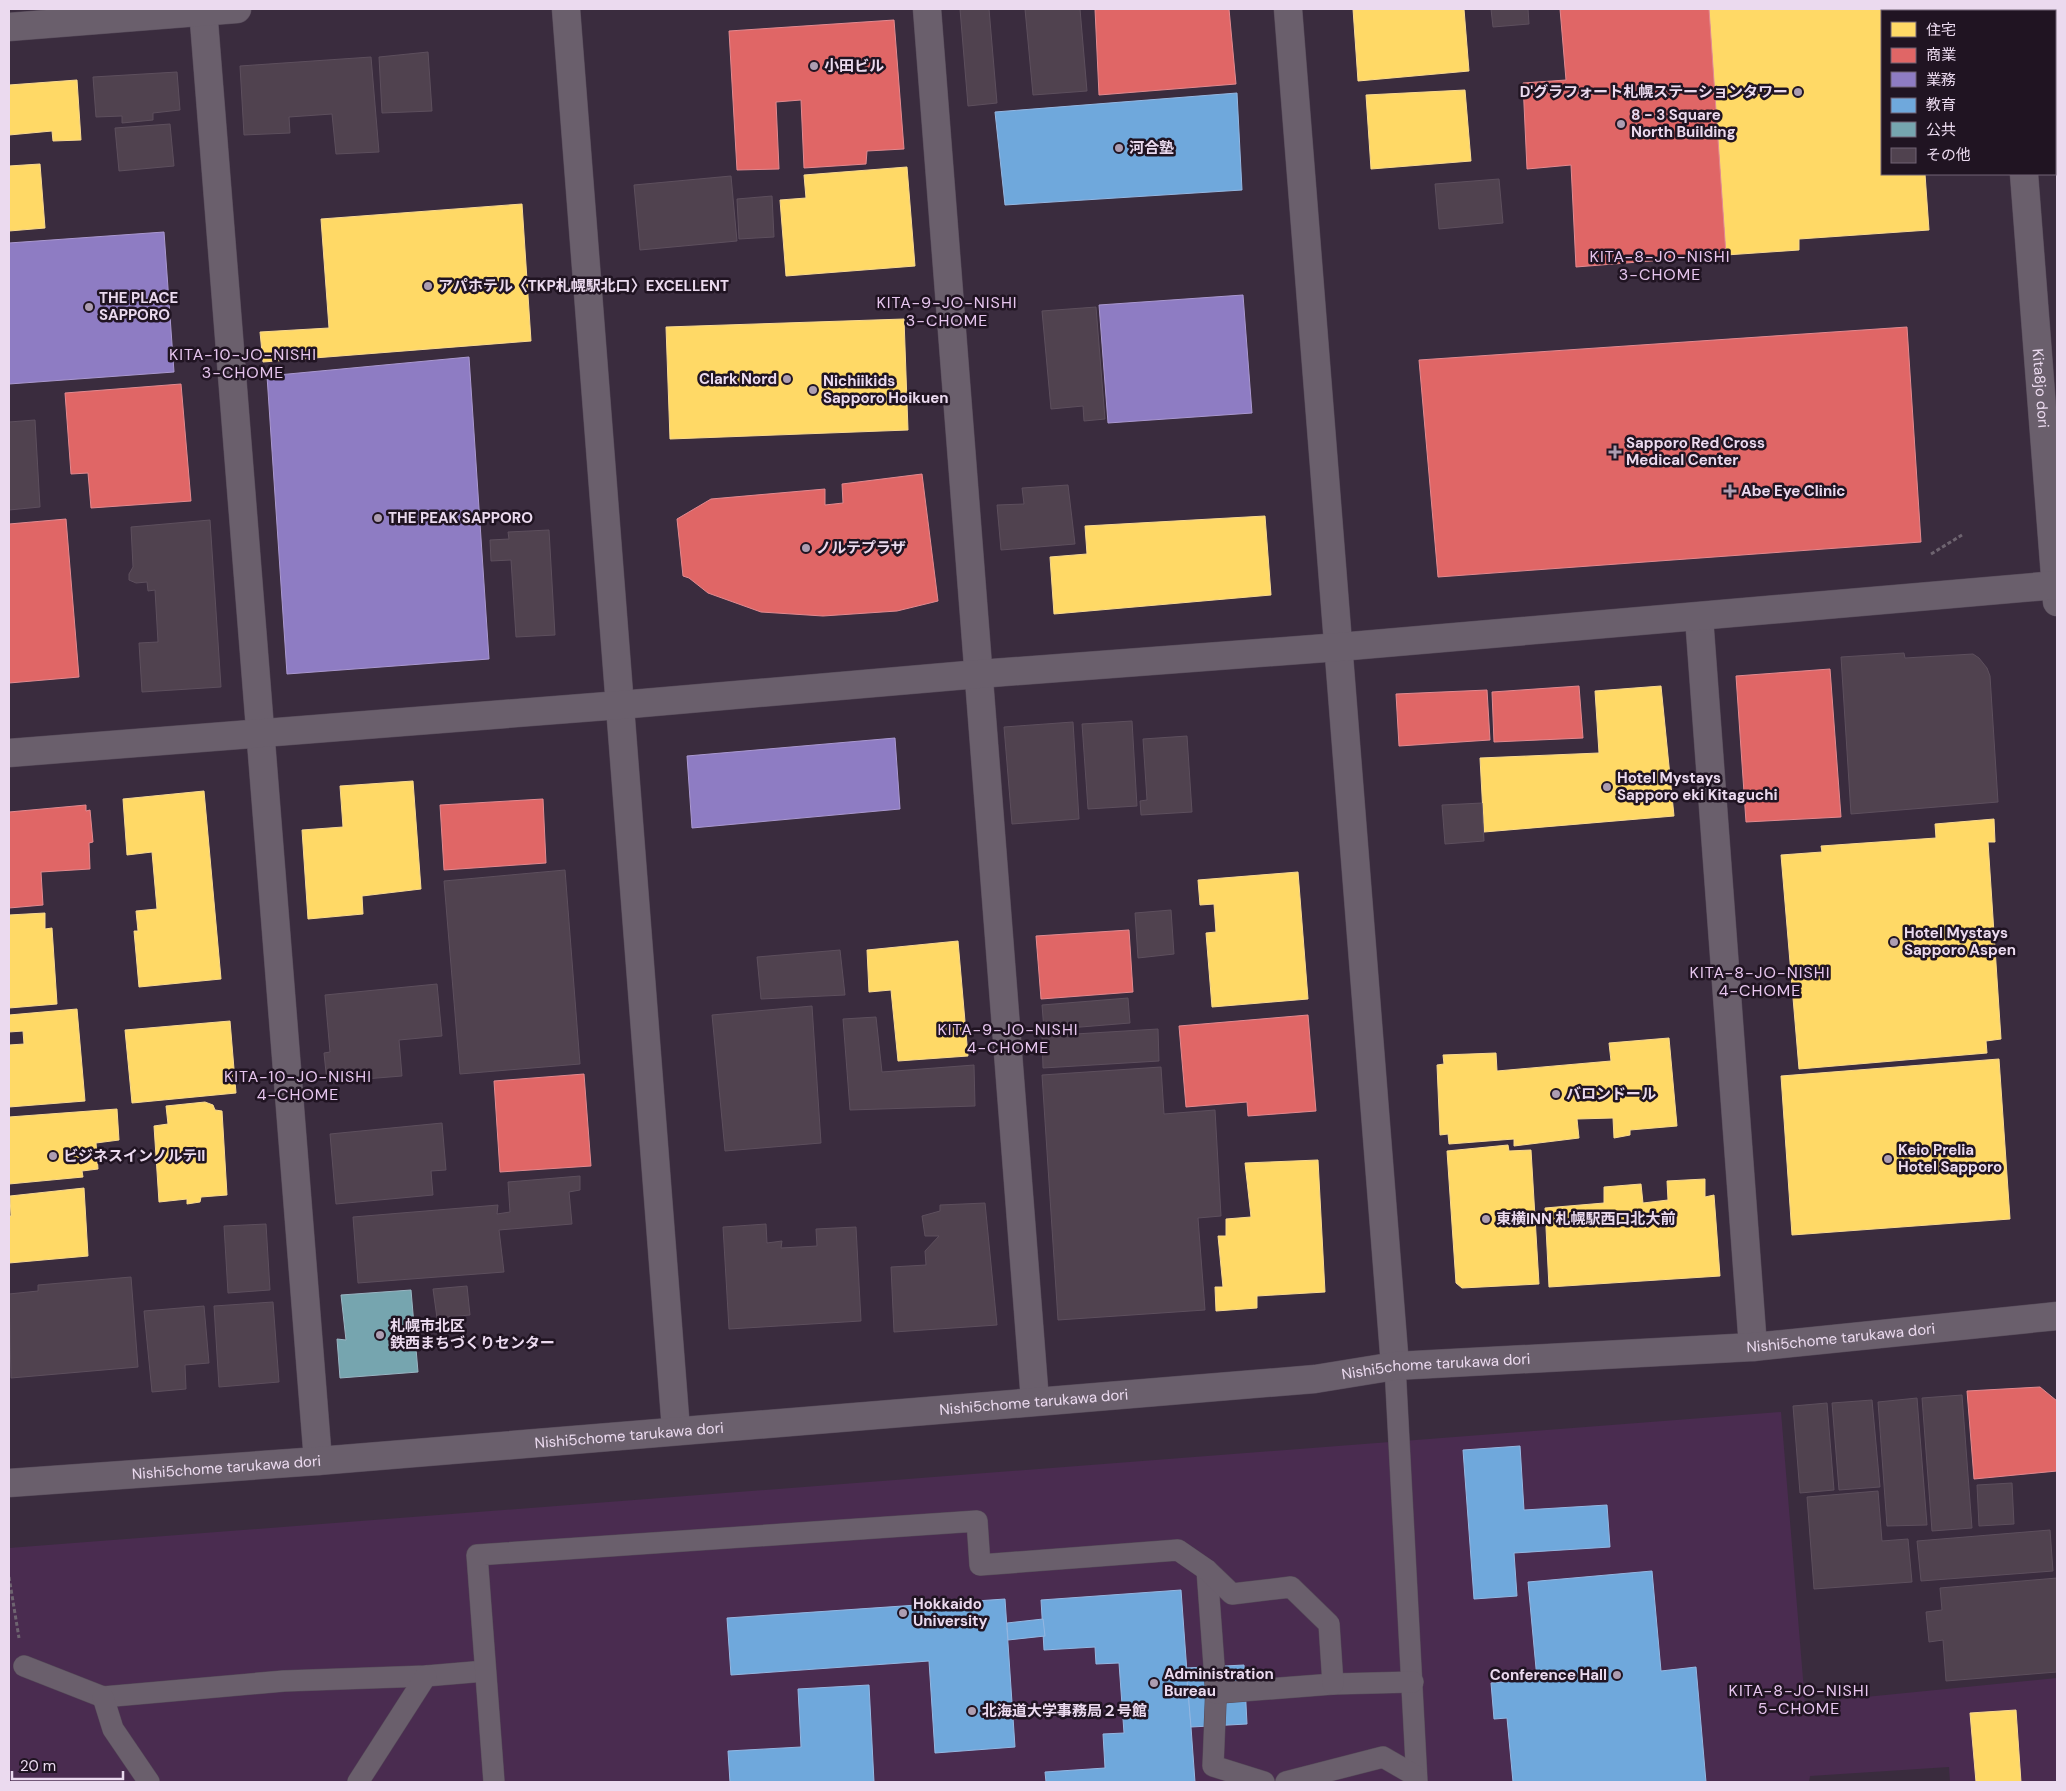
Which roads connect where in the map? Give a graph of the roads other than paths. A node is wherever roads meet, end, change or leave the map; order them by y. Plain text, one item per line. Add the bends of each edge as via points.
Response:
1 (237, 9) edge
2 (566, 9) edge
3 (927, 9) edge
4 (1288, 9) edge
5 (203, 10) edge
6 (9, 26) edge
7 (2024, 175) edge
8 (2057, 591) edge
9 (1699, 616) junction
10 (1339, 647) junction
11 (979, 674) junction
12 (620, 705) junction
13 (260, 733) junction
14 (9, 752) edge
15 (2057, 1316) edge
16 (1753, 1347) junction
17 (1395, 1366) junction
18 (1035, 1402) junction
19 (676, 1430) junction
20 (318, 1461) junction
21 (9, 1483) edge
22 (1207, 1570) junction
23 (24, 1666) road end
24 (485, 1671) junction
25 (426, 1676) junction
26 (1412, 1682) junction
27 (1333, 1684) junction
28 (1216, 1693) junction
29 (103, 1698) junction
30 (1417, 1779) edge
31 (150, 1782) edge
32 (358, 1782) edge
33 (494, 1782) edge
34 (1264, 1782) edge
35 (1286, 1782) edge

1 - 5 street
2 - 12 street
3 - 11 street
4 - 10 street
5 - 6 street
5 - 13 street
7 - 8 street, Kita8jo dori
8 - 9 street
9 - 10 street
9 - 16 street
10 - 11 street
10 - 17 street
11 - 12 street
11 - 18 street
12 - 13 street
12 - 19 street
13 - 14 street
13 - 20 street
15 - 16 street, Nishi5chome tarukawa dori
16 - 17 street, Nishi5chome tarukawa dori
17 - 18 street, Nishi5chome tarukawa dori via 1315,1379
17 - 26 lane
18 - 19 street, Nishi5chome tarukawa dori
19 - 20 street, Nishi5chome tarukawa dori
20 - 21 street, Nishi5chome tarukawa dori
22 - 24 lane via 1178,1550 980,1565 977,1521 477,1555
22 - 27 lane via 1232,1594 1291,1587 1330,1624
22 - 28 lane
23 - 29 lane
24 - 25 lane
24 - 33 lane
25 - 29 lane via 284,1681
25 - 32 lane
26 - 27 lane
26 - 30 lane
27 - 28 lane
28 - 34 lane via 1213,1766
29 - 31 lane via 113,1729
30 - 35 lane via 1384,1757

